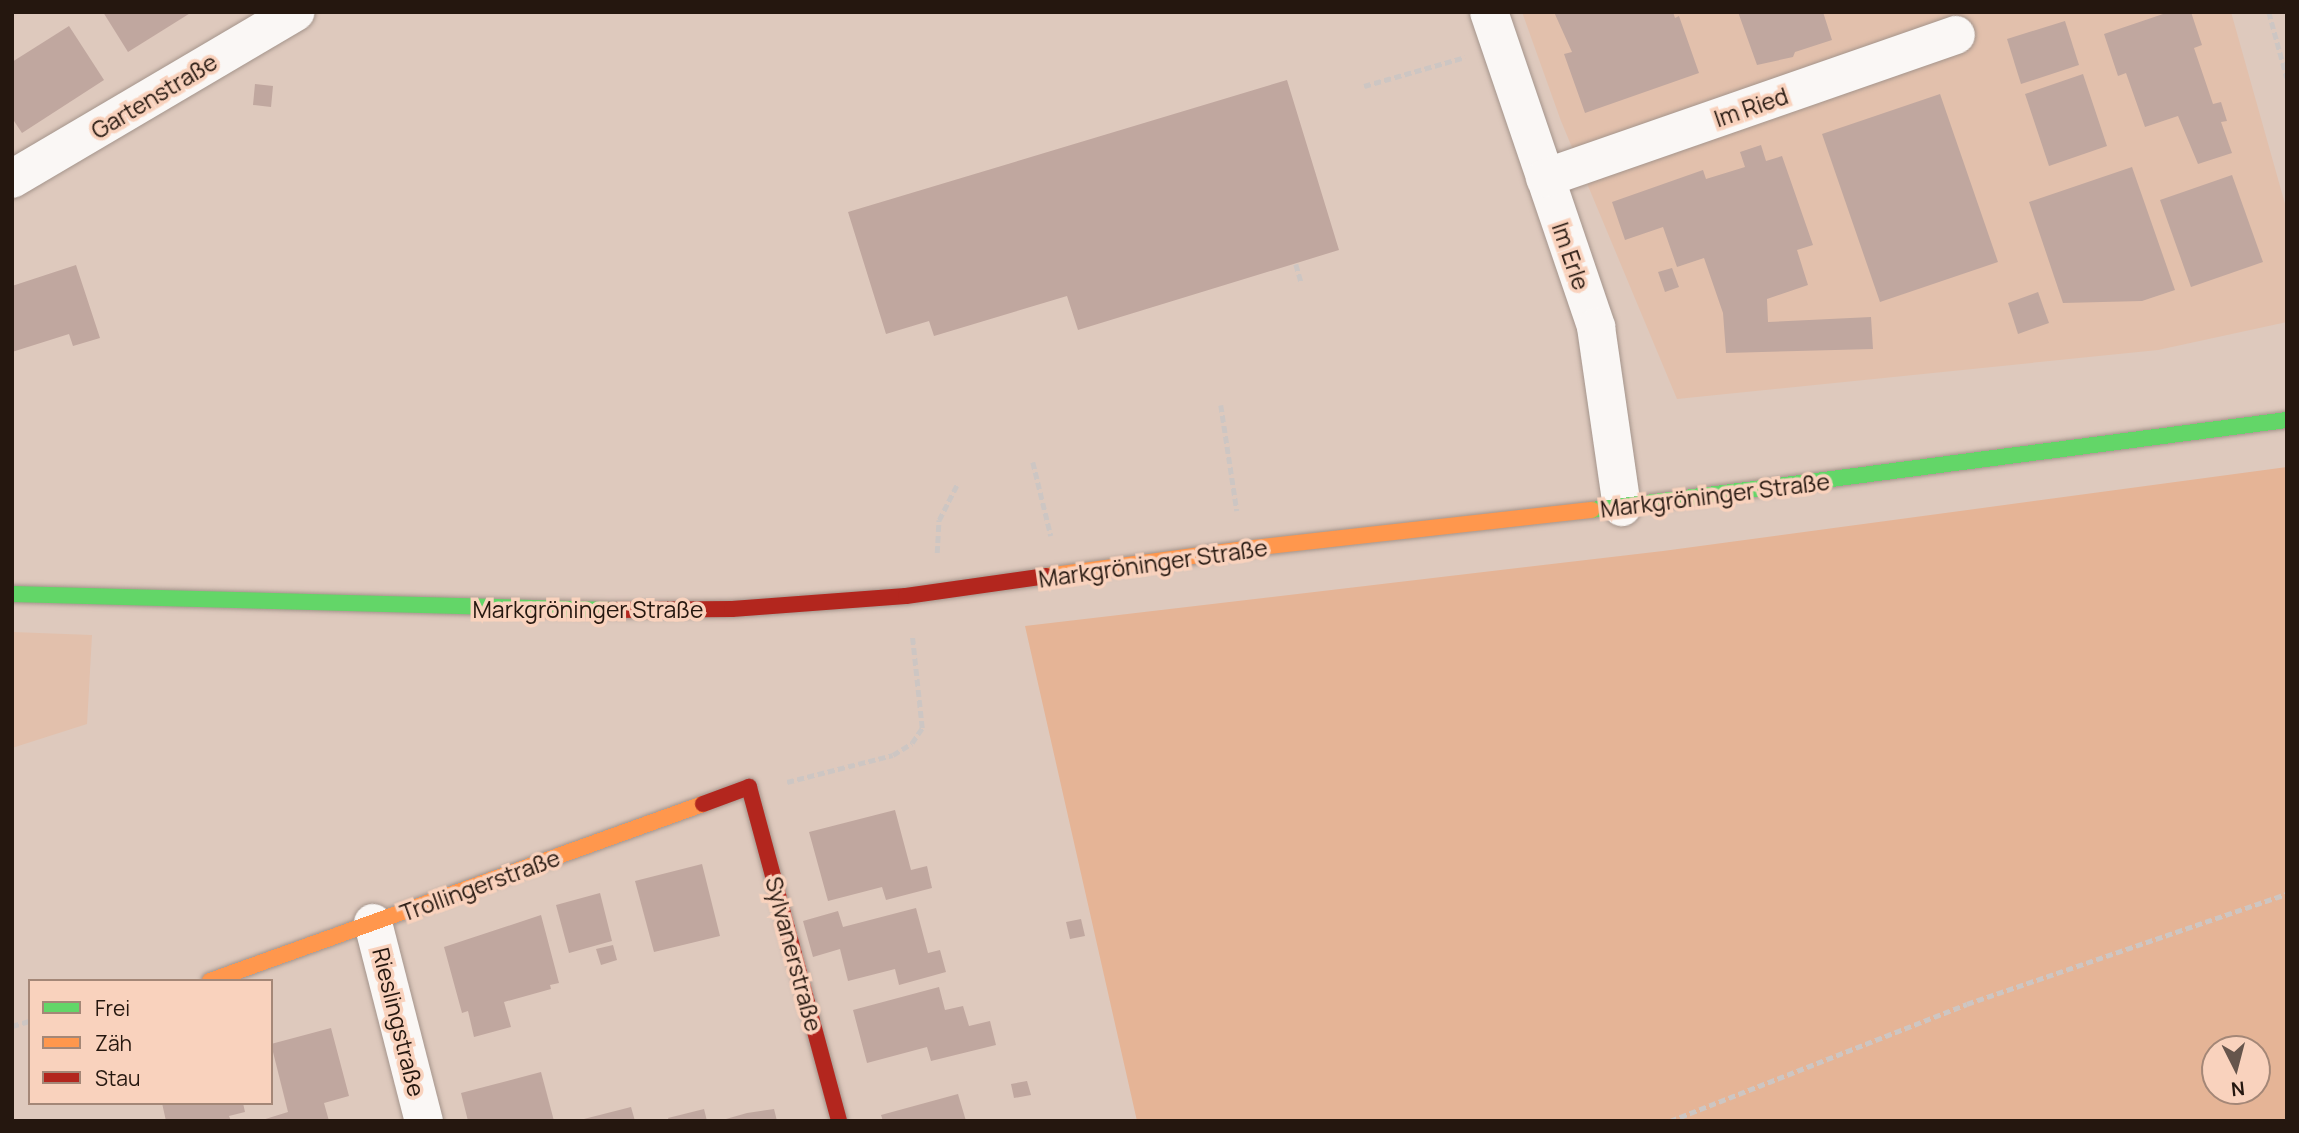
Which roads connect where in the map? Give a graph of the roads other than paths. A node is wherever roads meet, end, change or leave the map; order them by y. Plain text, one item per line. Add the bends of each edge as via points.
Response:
1 (295, 12) edge
2 (1495, 30) edge
3 (1956, 35) dead end
4 (1545, 178) junction
5 (12, 179) edge
6 (2287, 420) edge
7 (1622, 507) junction
8 (12, 594) edge
9 (749, 787) joint
10 (373, 923) junction
11 (216, 979) edge
12 (424, 1121) edge
13 (839, 1121) edge

1 - 5 street, Gartenstraße
2 - 4 street, Im Erle
3 - 4 street, Im Ried
4 - 7 street, Im Erle via 1596,327
6 - 7 main road, Markgröninger Straße
7 - 8 main road, Markgröninger Straße via 1242,549 942,592 732,609 555,611
9 - 10 main road, Trollingerstraße
9 - 13 main road, Sylvanerstraße
10 - 11 main road, Trollingerstraße
10 - 12 street, Rieslingstraße

